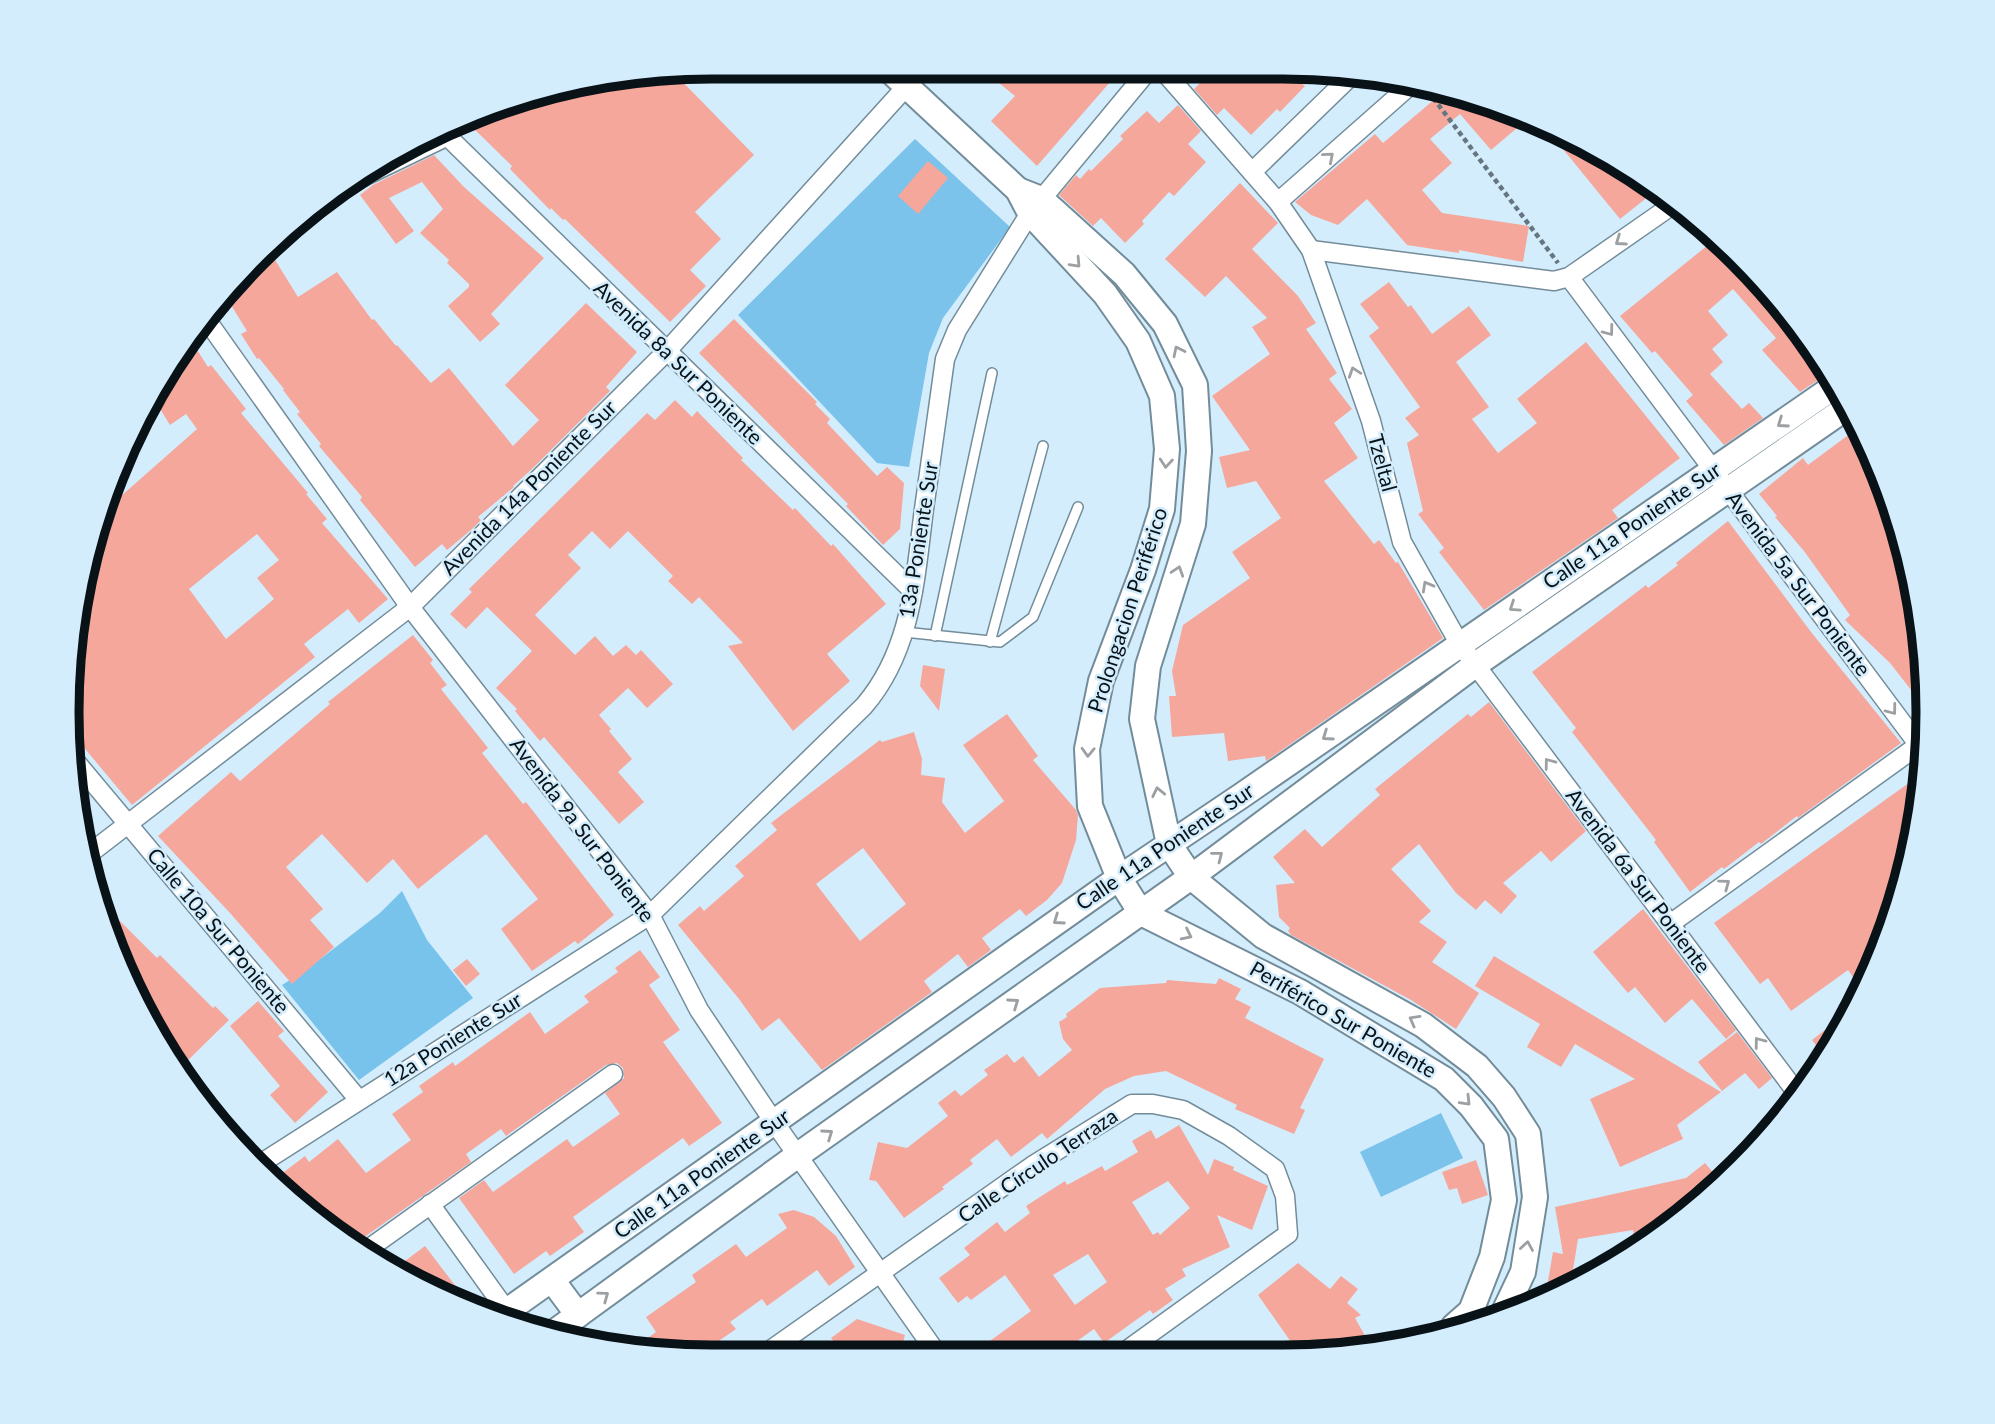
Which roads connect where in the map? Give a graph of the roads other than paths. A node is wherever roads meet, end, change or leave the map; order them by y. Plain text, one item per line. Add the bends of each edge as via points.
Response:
1 (900, 79) edge
2 (912, 79) edge
3 (1139, 79) edge
4 (1171, 79) edge
5 (1346, 82) edge
6 (907, 85) junction
7 (1404, 91) edge
8 (448, 137) edge
9 (1252, 172) junction
10 (1029, 201) junction
11 (1278, 202) junction
12 (1667, 209) edge
13 (1311, 250) junction
14 (1569, 277) junction
15 (211, 326) edge
16 (666, 352) junction
17 (992, 373) dead end
18 (1829, 391) edge
19 (1840, 411) edge
20 (1043, 446) dead end
21 (1720, 480) junction
22 (1078, 507) dead end
23 (913, 592) junction
24 (410, 607) junction
25 (904, 632) junction
26 (935, 636) junction
27 (990, 642) junction
28 (1459, 643) junction
29 (1475, 665) junction
30 (1915, 735) edge
31 (1915, 752) edge
32 (81, 768) edge
33 (130, 825) junction
34 (1169, 844) junction
35 (94, 850) edge
36 (1119, 877) junction
37 (1191, 877) junction
38 (1142, 913) junction
39 (650, 915) junction
40 (1670, 924) junction
41 (612, 1074) dead end
42 (1793, 1087) edge
43 (359, 1100) junction
44 (774, 1122) junction
45 (798, 1155) junction
46 (265, 1161) edge
47 (430, 1204) junction
48 (372, 1246) edge
49 (881, 1273) junction
50 (552, 1280) junction
51 (1508, 1304) edge
52 (498, 1308) edge
53 (506, 1311) edge
54 (578, 1315) junction
55 (1461, 1320) edge
56 (561, 1327) edge
57 (778, 1345) edge
58 (932, 1345) edge
59 (1134, 1345) edge

1 - 6 main road
2 - 6 street, Avenida 14a Poniente Sur
3 - 10 street, 13a Poniente Sur
4 - 9 street, Tzeltal
5 - 9 street
6 - 10 main road
6 - 16 street, Avenida 14a Poniente Sur
11 -> 7 street
8 - 16 street, Avenida 8a Sur Poniente
9 - 11 street, Tzeltal
10 - 23 street, 13a Poniente Sur via 945,359
34 -> 10 main road via 1142,719 1148,666 1193,524 1199,451 1195,385 1165,324 1124,274
10 -> 36 main road, Prolongacion Periférico via 1138,341 1162,396 1167,449 1162,509 1101,681 1087,749 1090,806
11 - 13 street, Tzeltal
12 -> 14 street
13 - 14 street via 1553,281
28 -> 13 street, Tzeltal via 1402,542 1371,421
14 -> 21 street, Avenida 5a Sur Poniente
15 - 24 street, Avenida 9a Sur Poniente
16 - 23 street, Avenida 8a Sur Poniente
16 - 24 street, Avenida 14a Poniente Sur
17 - 26 lane
18 -> 21 main road, Calle 11a Poniente Sur
19 - 21 main road, Calle 11a Poniente Sur
20 - 27 lane
21 -> 28 main road, Calle 11a Poniente Sur
21 - 29 main road, Calle 11a Poniente Sur
21 -> 30 street, Avenida 5a Sur Poniente
22 - 27 lane via 1033,617 1000,642
23 - 25 street, 13a Poniente Sur
24 - 33 street, Avenida 14a Poniente Sur
24 - 39 street, Avenida 9a Sur Poniente
25 - 26 lane
25 - 39 street, 13a Poniente Sur via 892,666 864,706
26 - 27 lane
28 - 29 street, Tzeltal
28 -> 34 main road, Calle 11a Poniente Sur
37 -> 29 main road, Calle 11a Poniente Sur
40 -> 29 street, Avenida 6a Sur Poniente
40 -> 31 street
32 - 33 street, Calle 10a Sur Poniente
33 - 35 street, Avenida 14a Poniente Sur
33 - 43 street, Calle 10a Sur Poniente
34 - 36 main road, Calle 11a Poniente Sur
34 - 37 main road, Periférico Sur Poniente
36 - 38 main road
36 -> 44 main road, Calle 11a Poniente Sur
37 - 38 main road, Calle 11a Poniente Sur
51 -> 37 main road, Periférico Sur Poniente via 1523,1272 1535,1197 1528,1135 1504,1097 1477,1066 1423,1025 1263,936
45 -> 38 main road, Calle 11a Poniente Sur
38 -> 55 main road, Periférico Sur Poniente via 1300,992 1444,1079 1471,1106 1496,1139 1504,1200 1492,1257 1471,1311
39 - 43 street, 12a Poniente Sur
39 - 44 street, Avenida 9a Sur Poniente via 699,1010
42 -> 40 street, Avenida 6a Sur Poniente
41 - 47 street
43 - 46 street, 12a Poniente Sur
44 - 45 street, Avenida 9a Sur Poniente
44 - 50 main road, Calle 11a Poniente Sur
45 - 49 street, Avenida 9a Sur Poniente
54 -> 45 main road, Calle 11a Poniente Sur
47 - 48 street
47 - 52 street
49 - 57 street, Calle Círculo Terraza
49 - 58 street, Avenida 9a Sur Poniente
49 - 59 street, Calle Círculo Terraza via 1032,1166 1132,1104 1183,1110 1275,1169 1285,1196 1288,1234
50 - 53 main road, Calle 11a Poniente Sur
50 - 54 main road
54 - 56 main road, Calle 11a Poniente Sur

